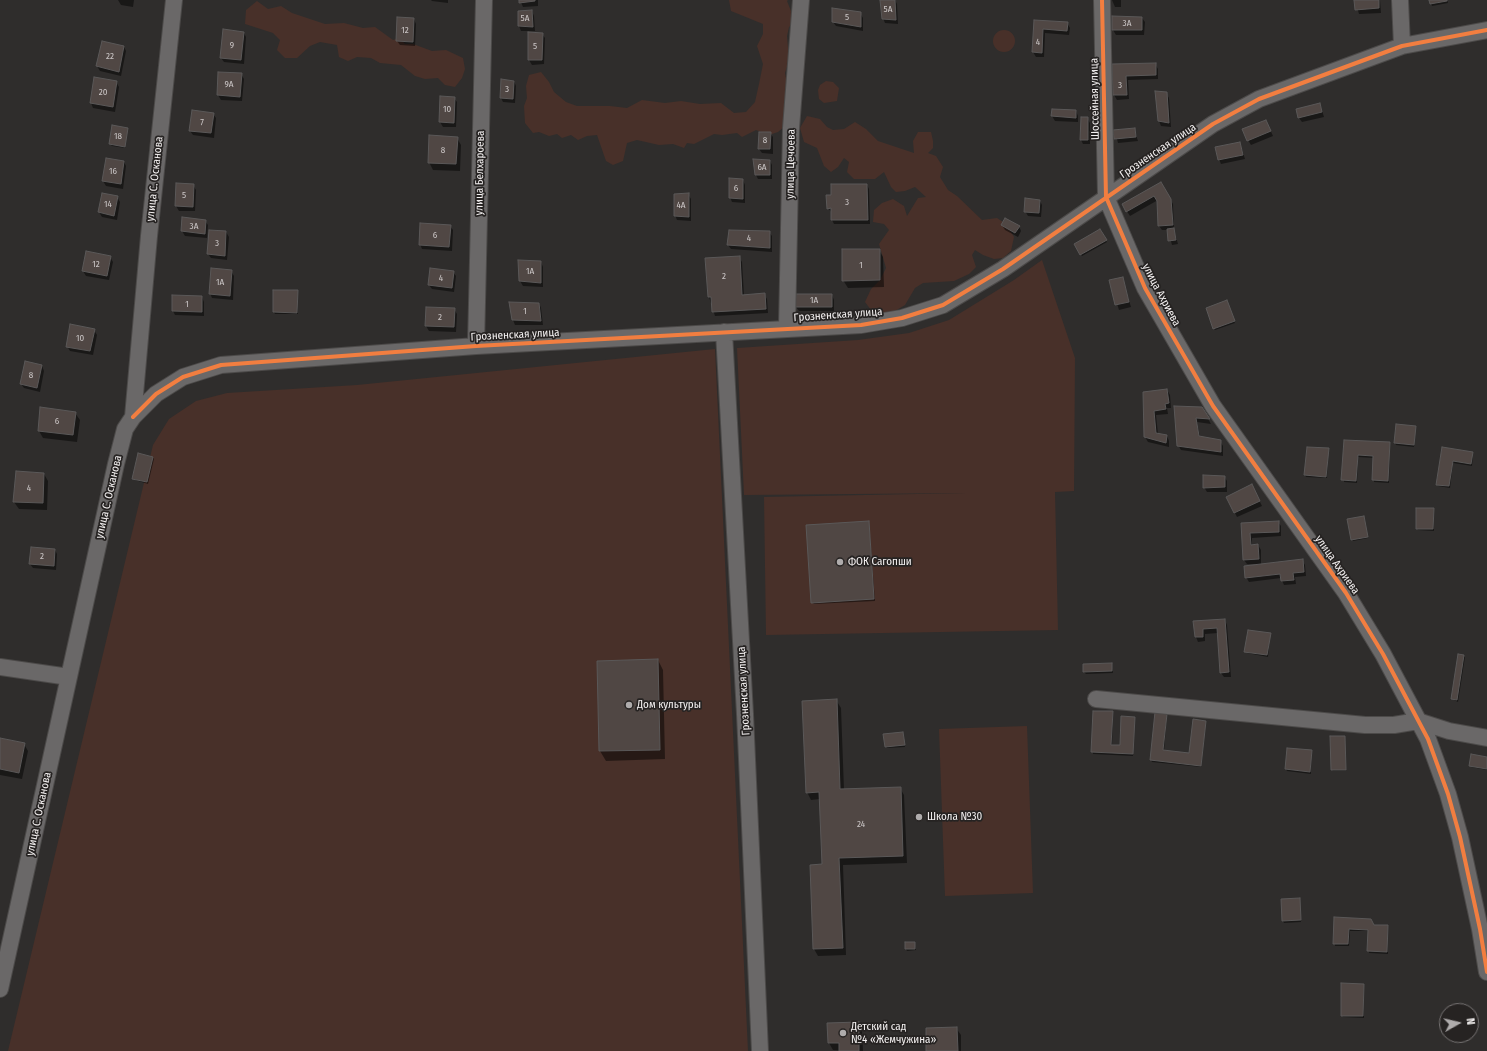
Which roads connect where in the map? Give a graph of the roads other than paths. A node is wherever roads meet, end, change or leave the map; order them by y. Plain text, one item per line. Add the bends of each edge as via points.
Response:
1 (174, 0) edge
2 (484, 0) edge
3 (801, 0) edge
4 (1102, 0) edge
5 (1400, 0) edge
6 (1487, 30) edge
7 (1402, 46) junction
8 (1106, 198) junction
9 (787, 328) junction
10 (724, 332) junction
11 (476, 346) junction
12 (133, 417) junction
13 (0, 667) edge
14 (69, 677) junction
15 (1096, 699) dead end
16 (1418, 721) junction
17 (1487, 738) edge
18 (1487, 972) edge
19 (0, 987) edge
20 (760, 1051) edge

1 - 12 street, улица С. Осканова
2 - 11 street, улица Белхароева
3 - 9 street, улица Цечоева via 792,128
4 - 8 street, Шоссейная улица
5 - 7 street
6 - 7 street, Грозненская улица
7 - 8 street, Грозненская улица via 1259,99 1214,124
8 - 9 street, Грозненская улица via 1003,269 943,305 902,318 861,325
8 - 16 street, улица Ахриева via 1145,288 1213,406 1346,593 1383,654
9 - 10 street, Грозненская улица
10 - 11 street, Грозненская улица
10 - 20 street, Грозненская улица via 745,706
11 - 12 street, Грозненская улица via 221,365 183,377 156,394
12 - 14 street, улица С. Осканова via 125,429 116,464
13 - 14 street
14 - 19 street, улица С. Осканова
15 - 16 street via 1365,725 1394,725
16 - 17 street via 1449,731
16 - 18 street, улица Ахриева via 1437,763 1460,837

